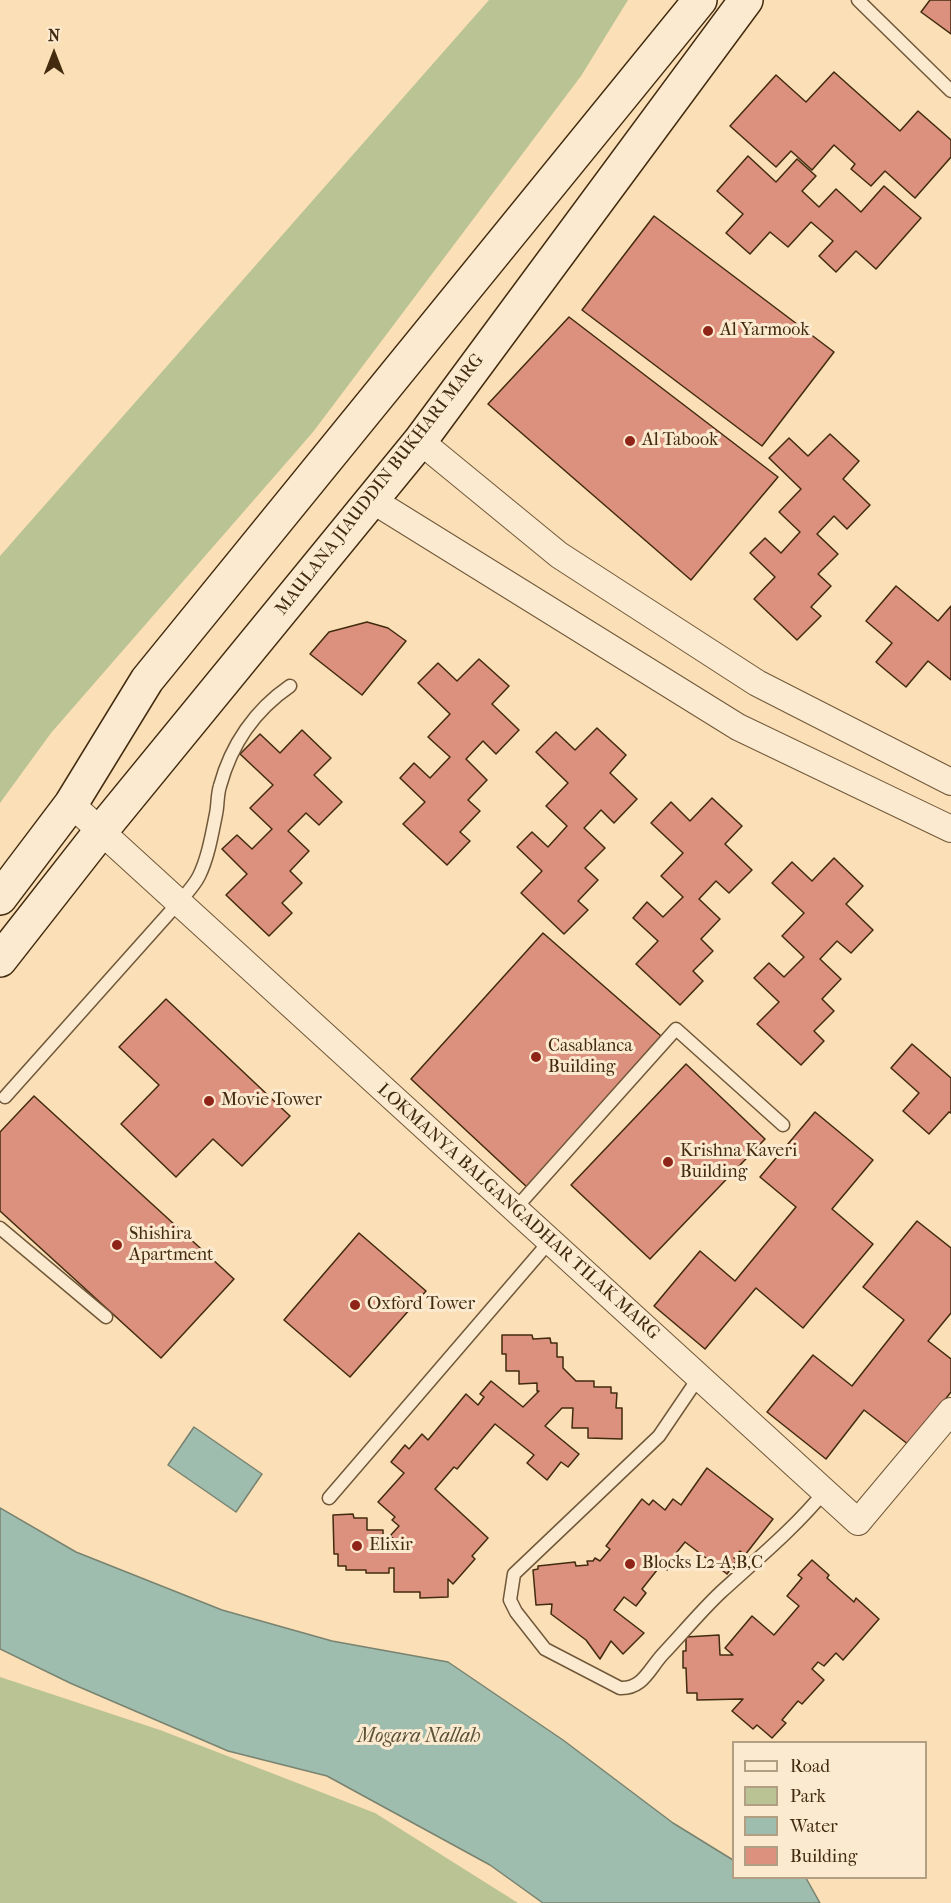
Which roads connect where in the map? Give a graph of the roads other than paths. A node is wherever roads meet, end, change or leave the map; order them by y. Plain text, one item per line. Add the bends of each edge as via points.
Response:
1 (700, 0) edge
2 (746, 0) edge
3 (858, 0) edge
4 (951, 91) edge
5 (420, 441) junction
6 (372, 500) junction
7 (290, 686) dead end
8 (951, 782) edge
9 (71, 804) junction
10 (951, 829) edge
11 (101, 831) junction
12 (0, 898) edge
13 (179, 902) junction
14 (0, 960) edge
15 (2, 1098) edge
16 (783, 1125) dead end
17 (514, 1209) junction
18 (0, 1228) edge
19 (550, 1241) junction
20 (106, 1317) dead end
21 (699, 1377) junction
22 (951, 1411) edge
23 (825, 1491) junction
24 (329, 1498) dead end

1 - 9 street via 147,680
2 - 5 street, MAULANA JIAUDDIN BUKHARI MARG
3 - 4 lane
5 - 6 street, MAULANA JIAUDDIN BUKHARI MARG
5 - 8 street via 559,555 757,683
6 - 10 street via 738,727
6 - 11 street, MAULANA JIAUDDIN BUKHARI MARG
7 - 13 lane via 274,697 246,728 232,753 219,787 205,860 198,878
9 - 11 street, LOKMANYA BALGANGADHAR TILAK MARG
9 - 12 street
11 - 13 street, LOKMANYA BALGANGADHAR TILAK MARG
11 - 14 street, MAULANA JIAUDDIN BUKHARI MARG
13 - 15 lane
13 - 17 street, LOKMANYA BALGANGADHAR TILAK MARG
16 - 17 lane via 676,1029
17 - 19 street, LOKMANYA BALGANGADHAR TILAK MARG
18 - 20 lane
19 - 21 street, LOKMANYA BALGANGADHAR TILAK MARG
19 - 24 lane
21 - 23 street, LOKMANYA BALGANGADHAR TILAK MARG
21 - 23 lane via 659,1436 514,1574 510,1599 545,1649 620,1688 632,1689 717,1596 804,1517
22 - 23 street, LOKMANYA BALGANGADHAR TILAK MARG via 858,1522

